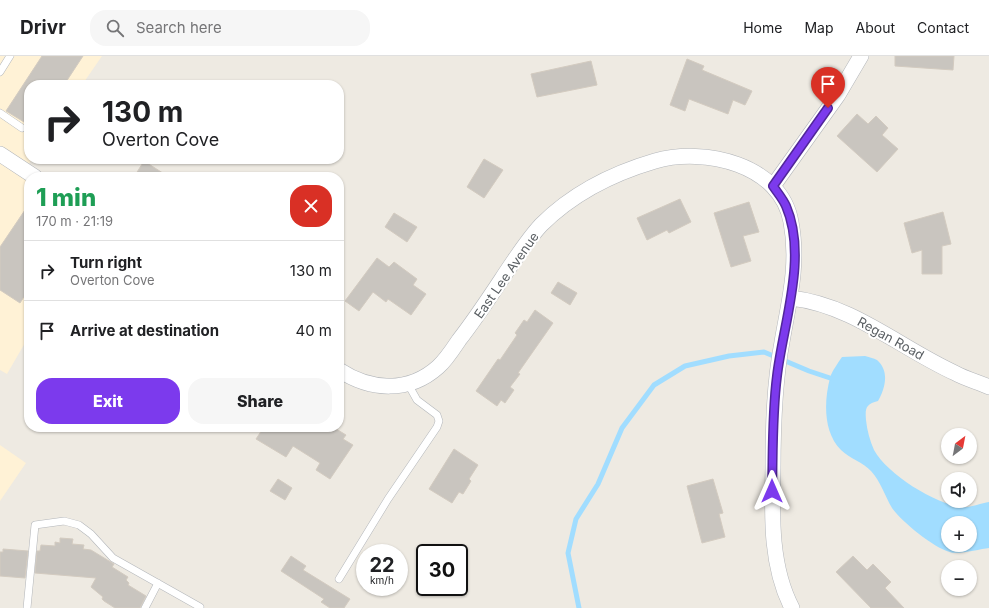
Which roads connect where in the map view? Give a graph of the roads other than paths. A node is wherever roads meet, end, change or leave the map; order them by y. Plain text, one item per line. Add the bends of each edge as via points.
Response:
1 (10, 56) edge
2 (862, 56) edge
3 (0, 72) edge
4 (0, 113) edge
5 (22, 128) dead end
6 (0, 154) edge
7 (27, 172) edge
8 (773, 186) junction
9 (791, 298) junction
10 (344, 373) edge
11 (408, 384) junction
12 (989, 387) edge
13 (339, 580) dead end
14 (158, 583) junction
15 (200, 607) edge
16 (27, 608) edge
17 (145, 608) edge
18 (792, 608) edge

1 - 3 lane
2 - 8 street via 838,95
4 - 5 lane
6 - 7 street
8 - 9 street, East Lee Avenue via 786,204 791,220 794,262
8 - 11 street, East Lee Avenue via 750,170 722,158 697,156 660,159 637,166 605,181 566,204 541,225 526,242 439,367
9 - 12 street, Regan Road via 811,300 840,310 954,373
9 - 18 street, East Lee Avenue via 781,343 773,417 774,540 783,587
10 - 11 street, East Lee Avenue via 362,382 380,386 399,387
11 - 13 lane via 417,400 438,415 437,427 388,498
14 - 15 lane
14 - 16 lane via 113,558 79,525 64,521 35,525
14 - 17 lane

